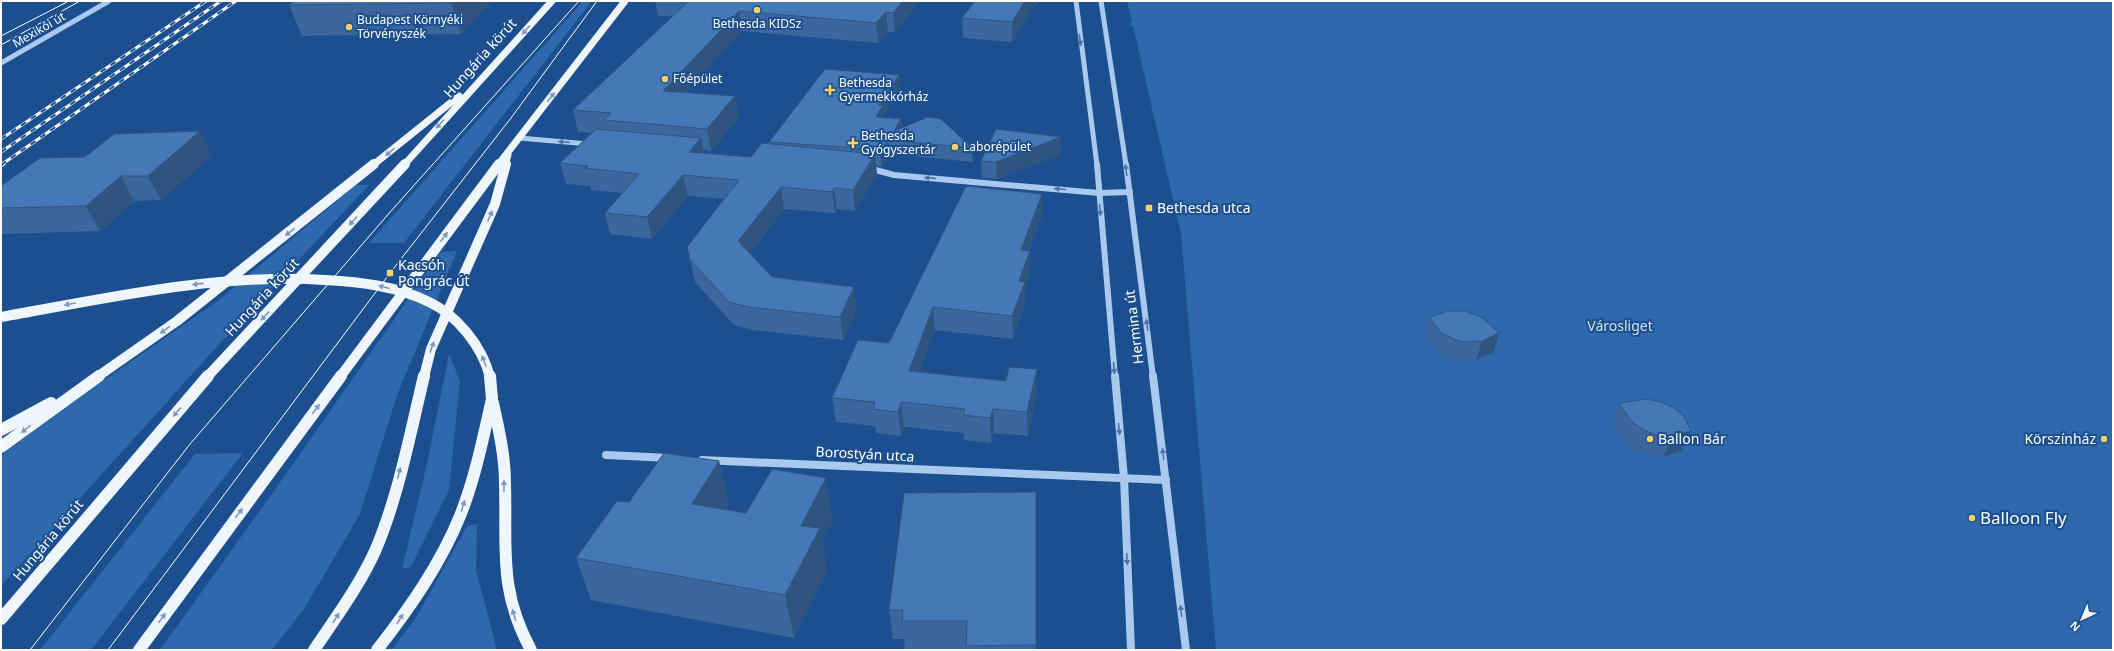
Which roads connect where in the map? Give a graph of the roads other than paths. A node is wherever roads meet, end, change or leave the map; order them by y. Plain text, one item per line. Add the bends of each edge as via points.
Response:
1 (109, 1) edge
2 (552, 1) edge
3 (625, 1) edge
4 (1076, 1) edge
5 (1101, 1) edge
6 (1, 63) edge
7 (485, 74) junction
8 (519, 138) junction
9 (598, 145) edge
10 (510, 149) junction
11 (864, 168) edge
12 (1130, 192) junction
13 (1098, 193) junction
14 (1, 317) edge
15 (80, 389) junction
16 (492, 399) junction
17 (1, 430) edge
18 (1, 447) edge
19 (606, 456) dead end
20 (677, 459) edge
21 (692, 459) edge
22 (1124, 478) junction
23 (1166, 480) junction
24 (1, 619) edge
25 (139, 650) edge
26 (314, 650) edge
27 (376, 650) edge
28 (531, 650) edge
29 (1131, 650) edge
30 (1186, 650) edge

1 - 6 street, Mexikói út
2 -> 7 main road, Hungária körút
8 -> 3 main road
4 -> 13 street, Hermina út via 1098,172
12 -> 5 street, Hermina út
7 -> 15 main road via 177,321
7 -> 24 main road, Hungária körút via 326,251 198,387
9 -> 8 street
8 - 10 main road
25 -> 10 main road
26 -> 10 main road via 351,595 375,550 390,511 431,349 495,204
13 -> 11 street via 894,175
12 - 13 street
23 -> 12 street, Hermina út
13 -> 22 street, Hermina út
16 -> 14 main road, bridge via 490,375 481,353 461,327 441,308 412,294 369,284 320,278 212,283 164,288
15 - 17 main road
15 -> 18 main road
27 -> 16 main road via 395,626 435,563 460,516 475,470
28 -> 16 main road via 520,634 509,598 503,554 504,460
19 - 20 street
21 - 22 street, Borostyán utca
22 - 23 street, Borostyán utca
22 -> 29 street, Hermina út
30 -> 23 street, Hermina út

